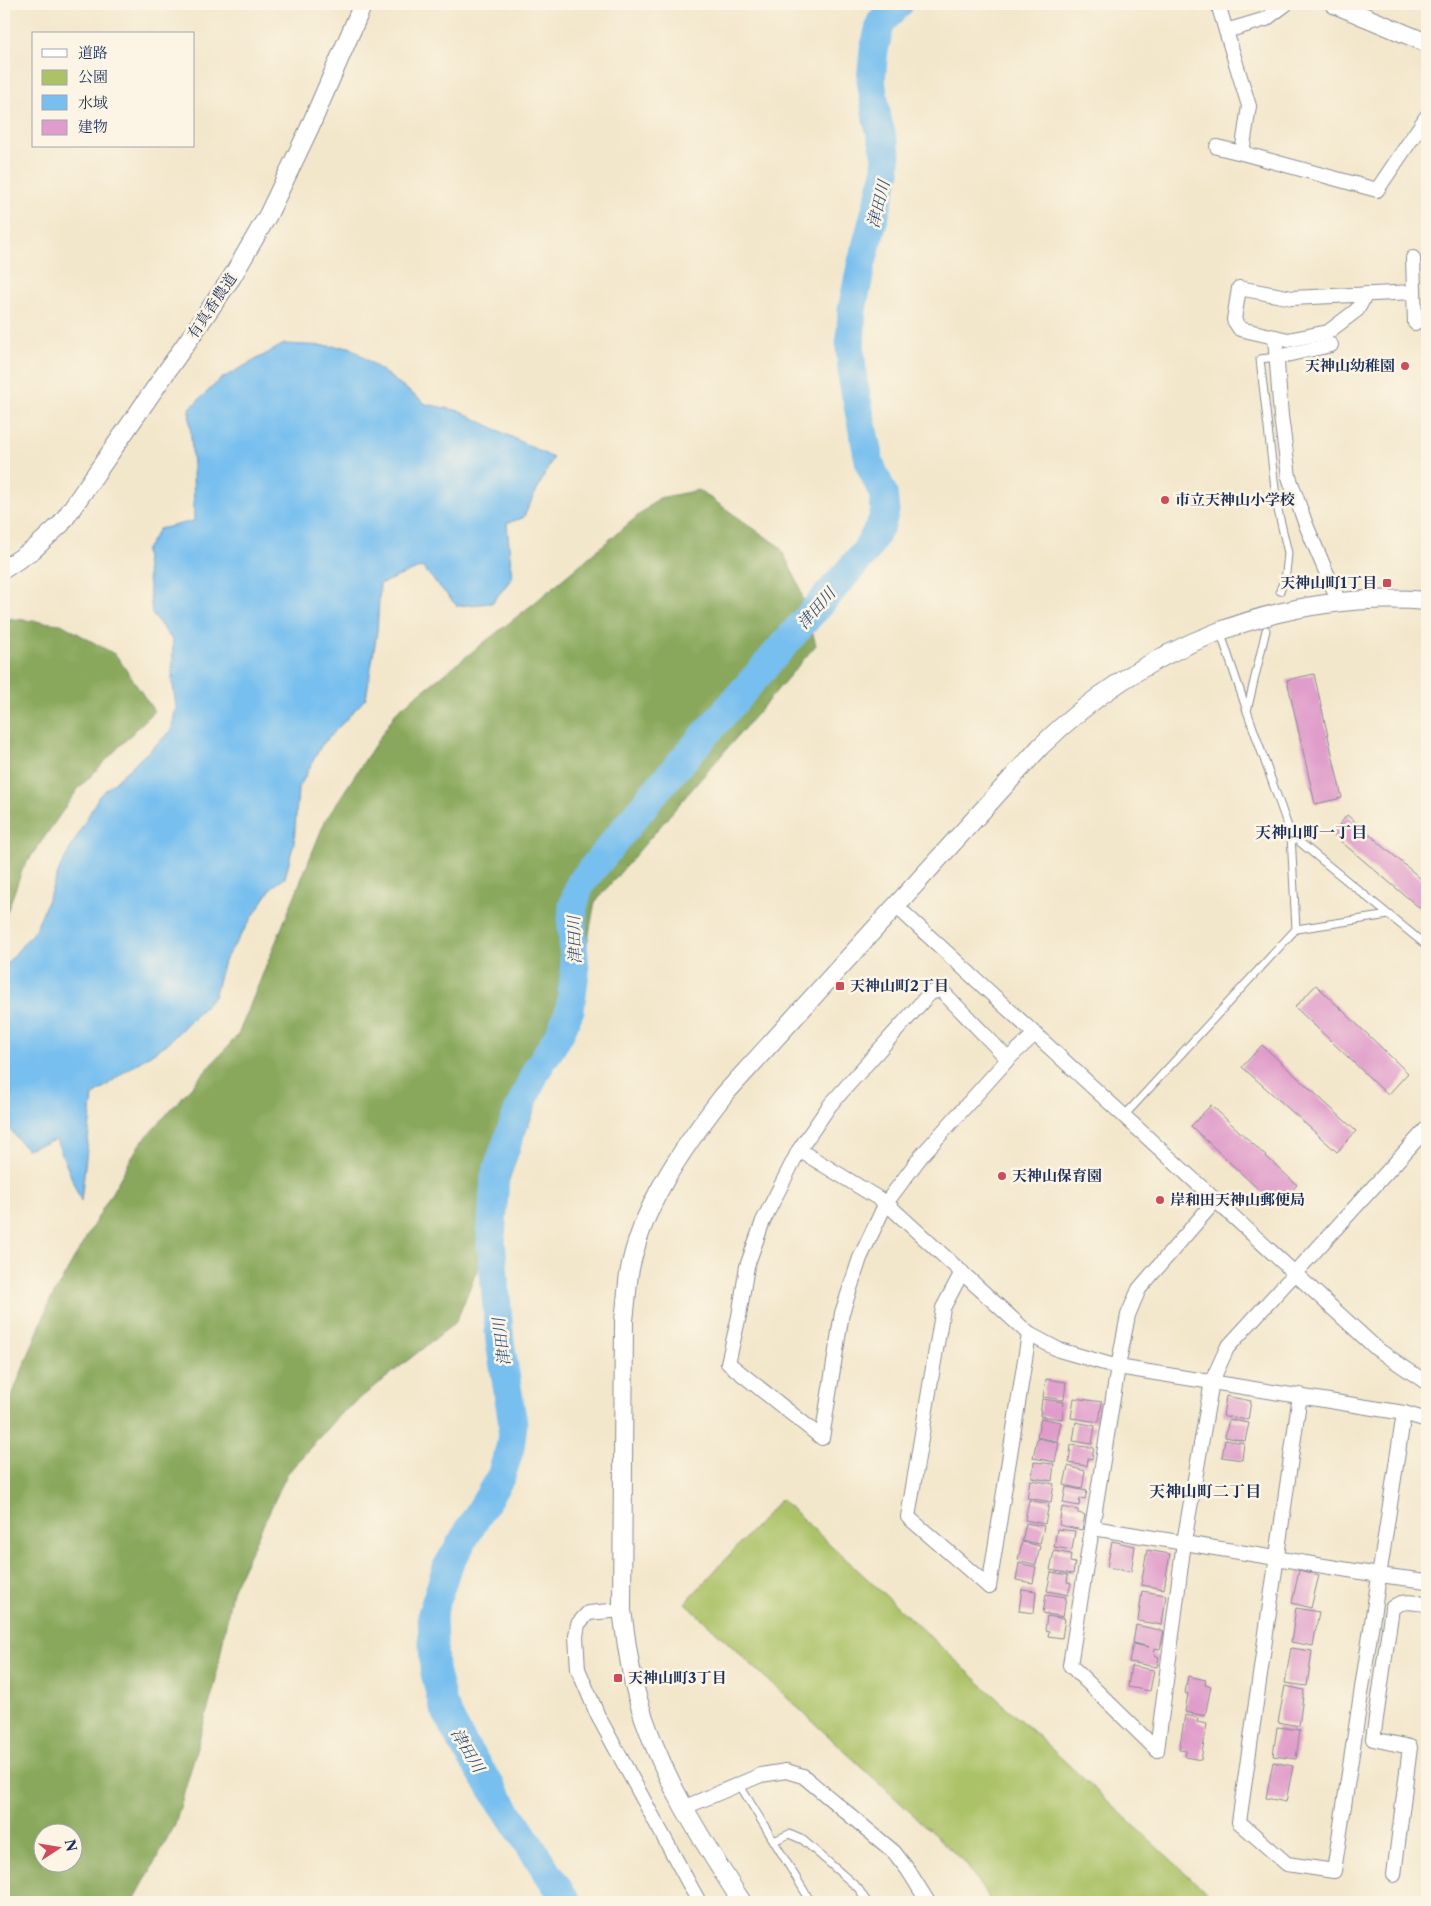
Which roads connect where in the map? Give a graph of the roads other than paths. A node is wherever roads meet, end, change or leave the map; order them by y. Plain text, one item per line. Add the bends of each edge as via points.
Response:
1 (363, 4) edge
2 (1218, 4) edge
3 (1286, 4) edge
4 (1334, 4) edge
5 (1226, 31) junction
6 (1427, 43) edge
7 (1427, 116) edge
8 (1217, 147) dead end
9 (1242, 153) junction
10 (1413, 258) dead end
11 (1414, 292) junction
12 (1366, 294) junction
13 (1415, 323) dead end
14 (1275, 337) junction
15 (1331, 345) dead end
16 (1277, 357) junction
17 (4, 569) edge
18 (1280, 592) dead end
19 (1427, 601) edge
20 (1339, 602) junction
21 (1266, 630) dead end
22 (1220, 631) junction
23 (1247, 711) junction
24 (1291, 835) junction
25 (895, 905) junction
26 (1389, 915) junction
27 (1296, 928) junction
28 (1427, 946) edge
29 (1035, 1034) junction
30 (1008, 1059) junction
31 (1124, 1117) junction
32 (1427, 1128) edge
33 (799, 1150) junction
34 (1216, 1201) junction
35 (886, 1203) junction
36 (962, 1272) junction
37 (1294, 1274) junction
38 (1029, 1334) junction
39 (1118, 1367) junction
40 (1212, 1381) junction
41 (1427, 1383) edge
42 (1300, 1395) junction
43 (1404, 1413) junction
44 (1427, 1420) edge
45 (1092, 1528) junction
46 (1184, 1542) junction
47 (1278, 1558) junction
48 (1379, 1575) junction
49 (1427, 1581) edge
50 (1427, 1604) edge
51 (622, 1610) junction
52 (739, 1784) junction
53 (683, 1808) junction
54 (774, 1841) junction
55 (1394, 1875) dead end
56 (699, 1902) edge
57 (742, 1902) edge
58 (811, 1902) edge
59 (867, 1902) edge
60 (928, 1902) edge

1 - 17 street, 有真香農道 via 268,215 232,276 61,524 34,549
2 - 5 street
3 - 5 street via 1266,19
4 - 6 street
5 - 9 street via 1249,106
7 - 9 street via 1376,190
8 - 9 street
10 - 11 street
11 - 12 street
11 - 13 street
12 - 14 street via 1356,310 1328,332 1288,340
12 - 14 street via 1292,298 1238,288 1234,320 1240,330
14 - 16 street
15 - 16 street
16 - 18 lane via 1260,359 1278,506 1288,553
16 - 20 street via 1289,477
19 - 20 street
20 - 22 street via 1250,620
21 - 23 lane
22 - 23 lane
22 - 25 street via 1187,644 1124,678 1062,725
23 - 24 lane
24 - 26 lane
24 - 27 lane
25 - 29 street
25 - 51 street via 723,1096 690,1138 662,1184 644,1224 629,1273 624,1320
26 - 27 lane
26 - 28 lane
27 - 31 lane
29 - 30 street
29 - 31 street
30 - 33 street via 942,990 930,993 830,1105
30 - 35 street via 922,1155
31 - 34 street
32 - 37 street
33 - 35 street
33 - 35 street via 763,1221 747,1266 728,1363 822,1438 842,1313 860,1258
34 - 37 street
34 - 39 street via 1139,1289 1128,1315
35 - 36 street
36 - 38 street
36 - 38 street via 943,1308 908,1517 989,1587
37 - 40 street via 1227,1348
37 - 41 street via 1377,1349
38 - 39 street via 1059,1350
39 - 40 street
39 - 45 street
40 - 42 street
40 - 46 street
42 - 43 street
42 - 47 street
43 - 44 street
43 - 48 street
45 - 46 street
45 - 46 street via 1070,1665 1157,1750
46 - 47 street
47 - 48 street
47 - 48 street via 1239,1822 1287,1864 1334,1870
48 - 49 street
50 - 55 street via 1404,1602 1392,1608 1373,1739 1410,1747
51 - 53 street via 636,1695 662,1766
51 - 56 street via 588,1614 578,1624 578,1669 598,1716
52 - 53 street
52 - 54 lane
52 - 60 street via 761,1775 786,1771 803,1776 894,1852
53 - 57 street
54 - 58 lane
54 - 59 lane via 789,1834 804,1840 858,1888

